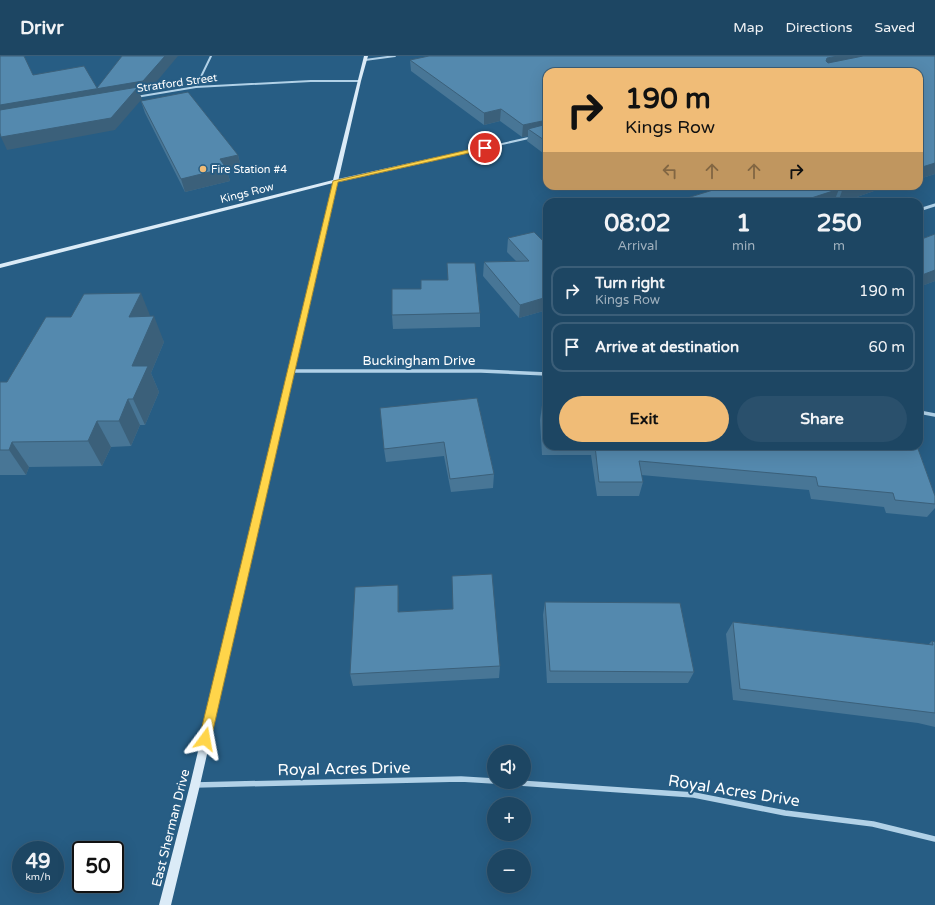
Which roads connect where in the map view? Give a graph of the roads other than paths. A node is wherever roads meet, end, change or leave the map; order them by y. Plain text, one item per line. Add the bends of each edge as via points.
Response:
1 (211, 56) edge
2 (395, 56) edge
3 (366, 58) edge
4 (359, 81) junction
5 (196, 87) junction
6 (136, 97) edge
7 (539, 136) edge
8 (336, 181) junction
9 (935, 205) edge
10 (923, 209) edge
11 (0, 266) edge
12 (291, 371) junction
13 (543, 374) edge
14 (923, 413) edge
15 (935, 415) edge
16 (487, 781) edge
17 (531, 784) edge
18 (195, 785) junction
19 (935, 839) edge
20 (165, 905) edge

1 - 5 street
2 - 3 street
3 - 4 main road, East Sherman Drive
4 - 5 street, Stratford Street
4 - 8 main road, East Sherman Drive
5 - 6 street, Stratford Street
7 - 8 street, Kings Row
8 - 11 main road, Kings Row
8 - 12 main road, East Sherman Drive
9 - 10 street
12 - 13 street, Buckingham Drive via 481,371
12 - 18 main road, East Sherman Drive
14 - 15 street
16 - 18 street, Royal Acres Drive
17 - 19 street, Royal Acres Drive via 694,795 785,813 873,824
18 - 20 main road, East Sherman Drive

